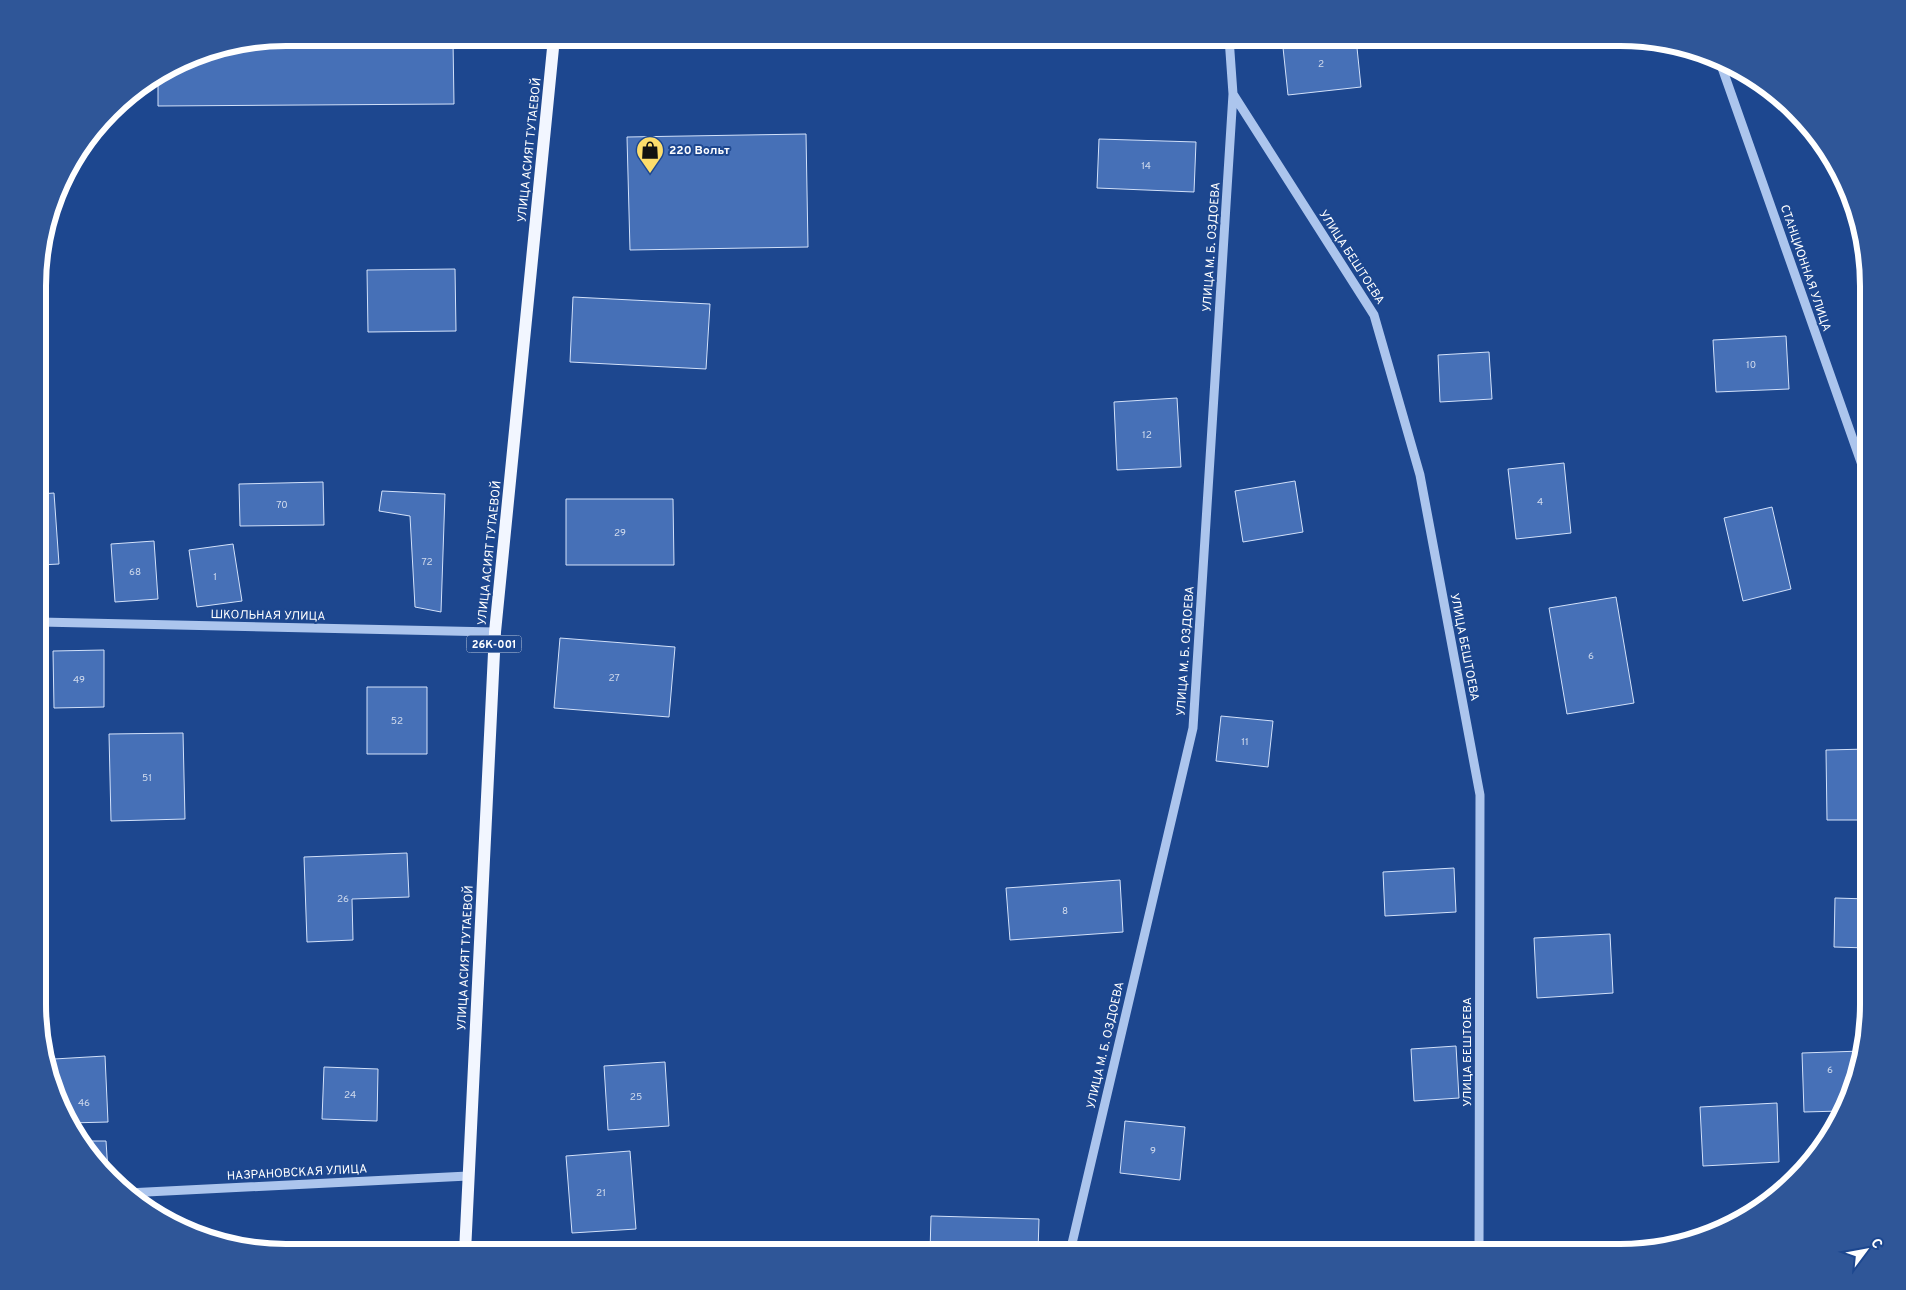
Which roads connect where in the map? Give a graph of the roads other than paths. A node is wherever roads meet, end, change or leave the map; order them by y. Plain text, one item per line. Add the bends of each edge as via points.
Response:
1 (553, 46) edge
2 (1230, 46) edge
3 (1723, 69) edge
4 (1233, 94) junction
5 (1860, 459) edge
6 (46, 622) edge
7 (495, 632) junction
8 (468, 1176) junction
9 (138, 1192) edge
10 (465, 1244) edge
11 (1072, 1244) edge
12 (1479, 1244) edge

1 - 7 main road, УЛИЦА АСИЯТ ТУТАЕВОЙ / 26К-001
2 - 4 street, УЛИЦА М. Б. ОЗДОЕВА
3 - 5 street, СТАНЦИОННАЯ УЛИЦА
4 - 11 street, УЛИЦА М. Б. ОЗДОЕВА via 1193,728
4 - 12 street, УЛИЦА БЕШТОЕВА via 1374,315 1420,475 1480,795
6 - 7 street, ШКОЛЬНАЯ УЛИЦА
7 - 8 main road, УЛИЦА АСИЯТ ТУТАЕВОЙ / 26К-001
8 - 9 street, НАЗРАНОВСКАЯ УЛИЦА
8 - 10 main road, УЛИЦА АСИЯТ ТУТАЕВОЙ / 26К-001

